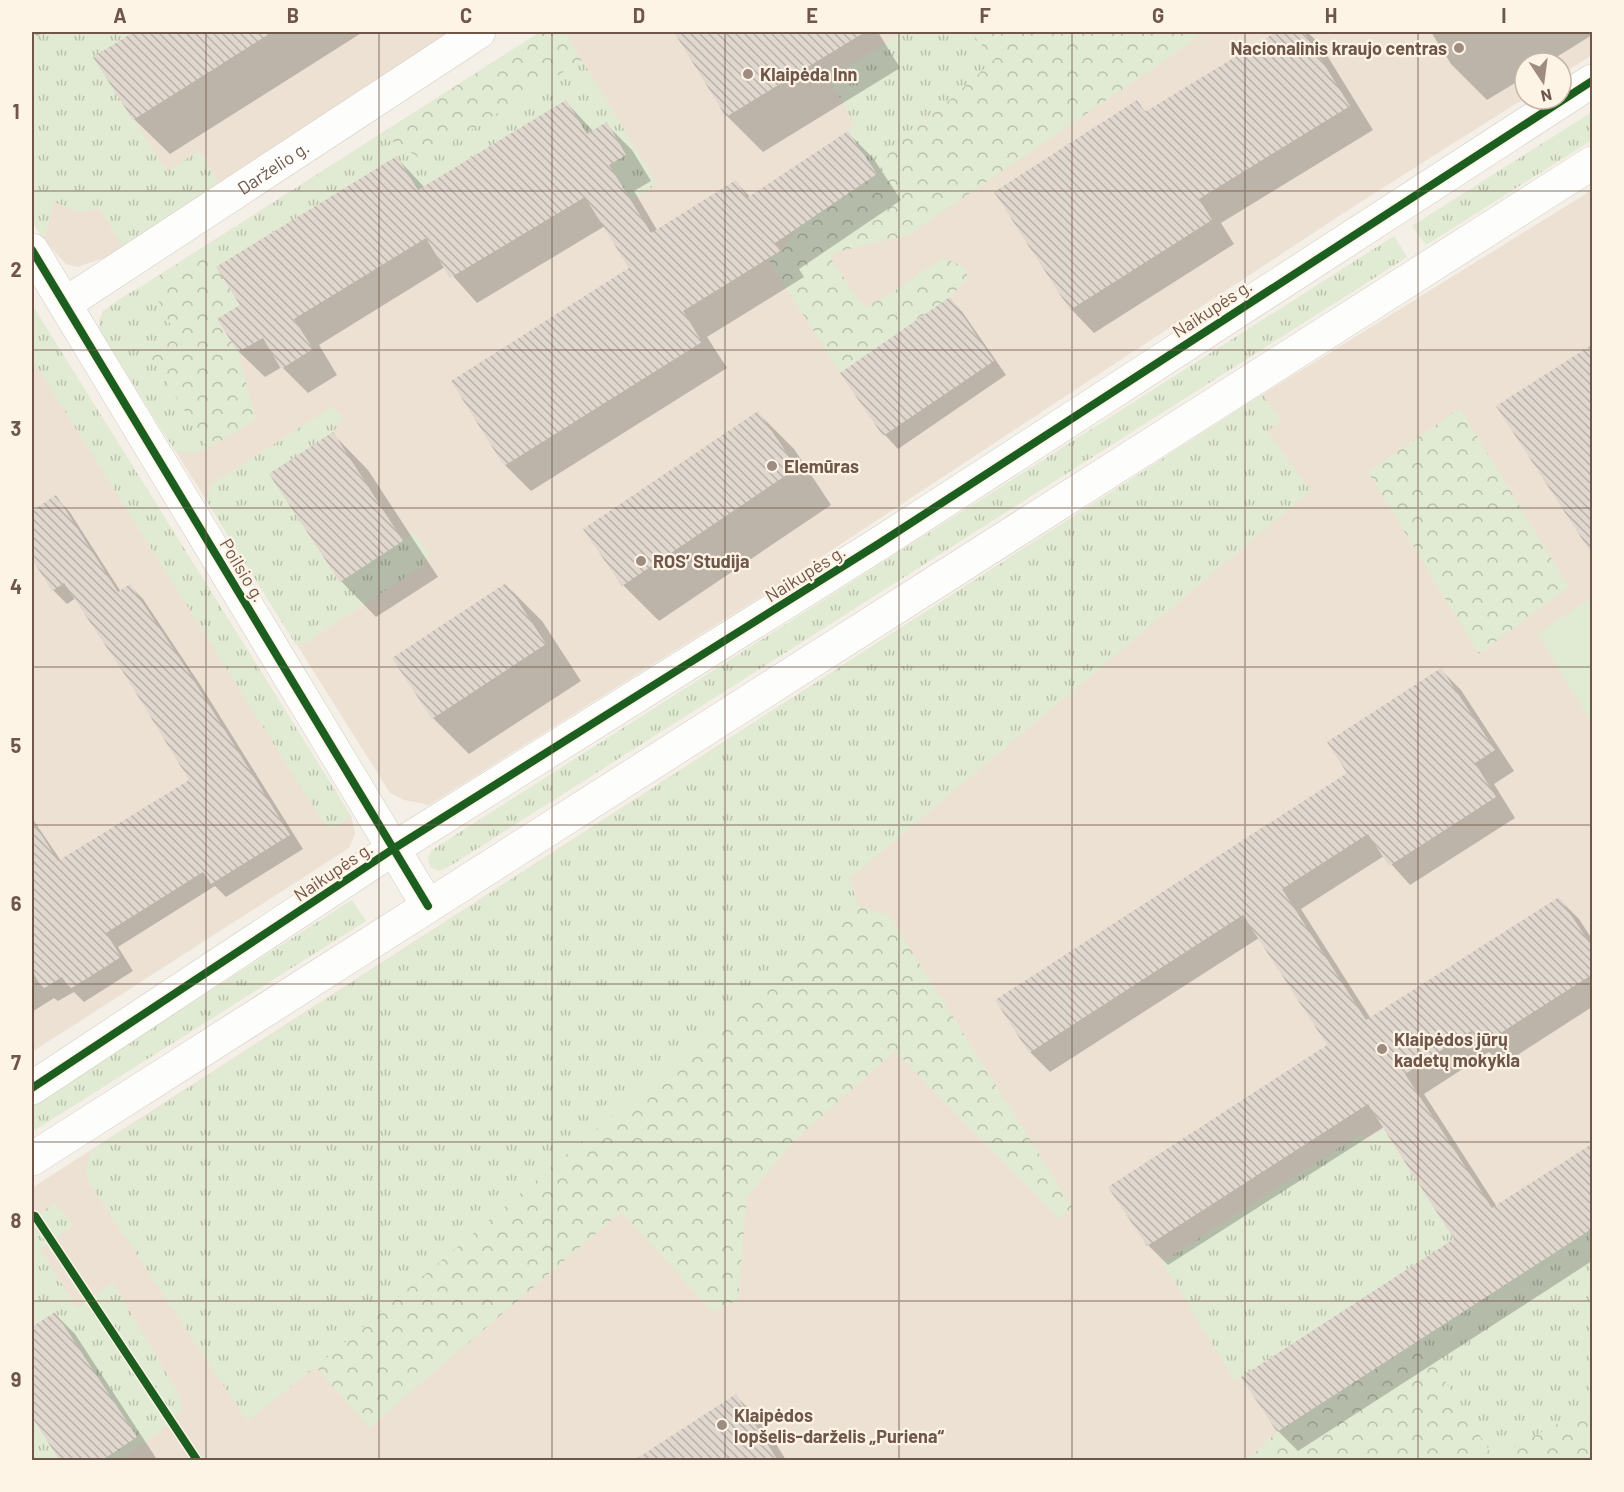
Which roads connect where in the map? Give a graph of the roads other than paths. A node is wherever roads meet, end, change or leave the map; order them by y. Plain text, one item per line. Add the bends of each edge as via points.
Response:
1 (479, 32) edge
2 (1593, 81) edge
3 (1593, 164) edge
4 (32, 250) edge
5 (65, 304) junction
6 (393, 849) junction
7 (428, 906) junction
8 (32, 1088) edge
9 (32, 1159) edge

1 - 5 street, Darželio g.
2 - 6 street, Naikupės g. via 880,543
3 - 7 street
4 - 5 street, Poilsio g.
5 - 6 street, Poilsio g.
6 - 7 street, Poilsio g.
6 - 8 street, Naikupės g.
7 - 9 street

